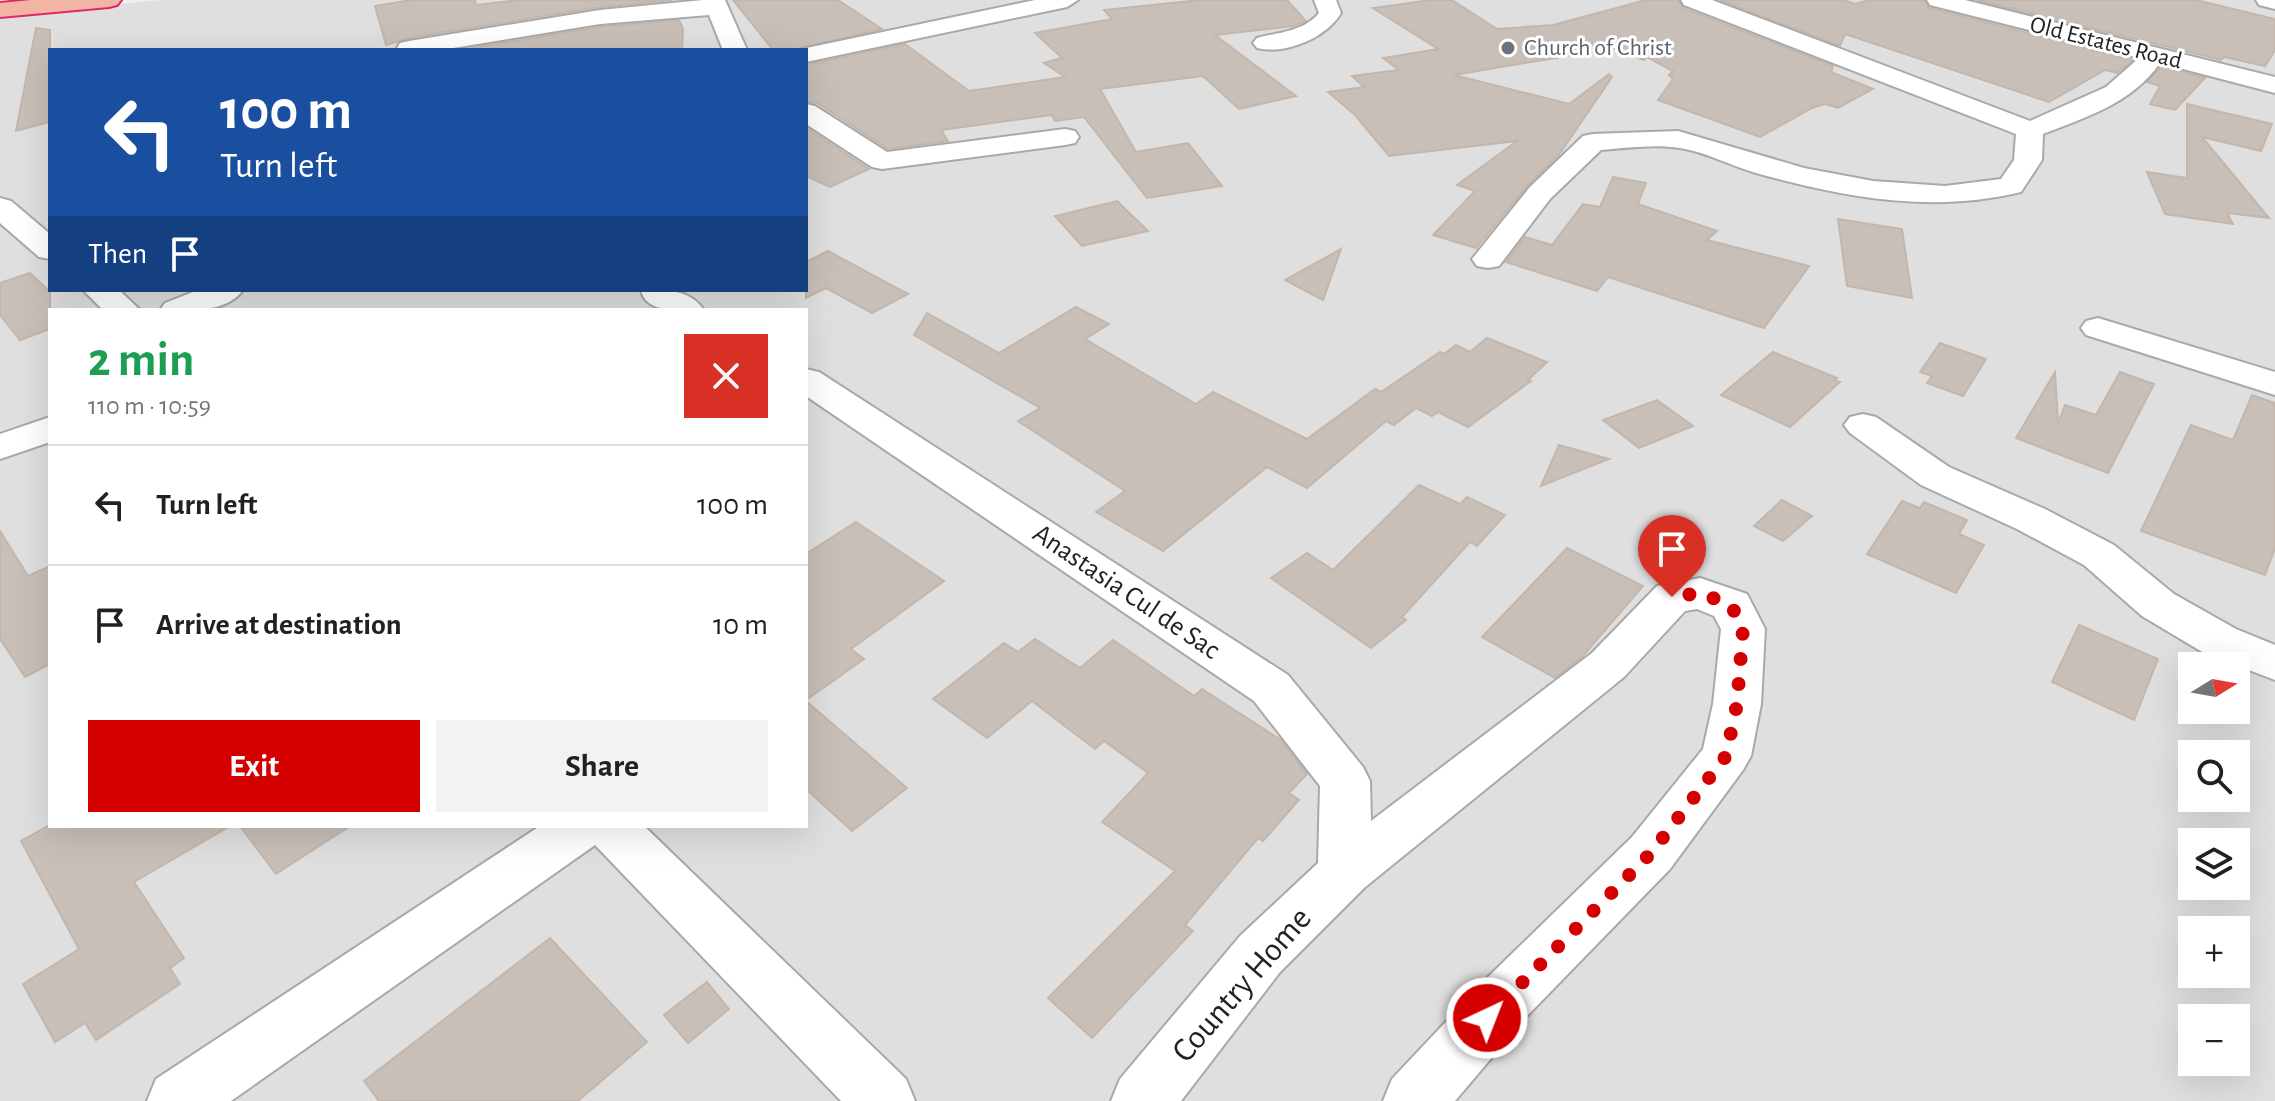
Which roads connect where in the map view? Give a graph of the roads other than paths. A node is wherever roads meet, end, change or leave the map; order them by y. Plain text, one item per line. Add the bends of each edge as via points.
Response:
1 (109, 0) edge
2 (1067, 0) edge
3 (1325, 0) edge
4 (1692, 0) edge
5 (1938, 0) edge
6 (2267, 0) edge
7 (2275, 2) edge
8 (715, 4) edge
9 (0, 10) edge
10 (1265, 43) dead end
11 (409, 48) dead end
12 (734, 48) edge
13 (808, 55) edge
14 (2154, 55) junction
15 (2275, 85) edge
16 (808, 113) edge
17 (2030, 130) junction
18 (1065, 137) dead end
19 (0, 207) edge
20 (48, 248) edge
21 (1488, 259) dead end
22 (101, 292) edge
23 (222, 292) edge
24 (656, 292) dead end
25 (121, 308) edge
26 (182, 308) edge
27 (684, 308) edge
28 (2098, 328) dead end
29 (808, 381) edge
30 (2275, 384) edge
31 (1863, 425) dead end
32 (48, 430) edge
33 (0, 447) edge
34 (2275, 663) edge
35 (579, 828) edge
36 (612, 828) edge
37 (1345, 872) junction
38 (178, 1101) edge
39 (884, 1101) edge
40 (1142, 1101) edge
41 (1414, 1101) edge

1 - 9 highway
2 - 13 street
3 - 10 street via 1330,13 1326,23
4 - 17 street
5 - 14 street, Old Estates Road
6 - 7 street
8 - 11 street
8 - 12 street
14 - 15 street, Old Estates Road
14 - 17 street via 2146,68 2107,99
16 - 18 street via 882,161
17 - 21 street via 2028,160 2011,186 1937,196 1848,185 1689,141 1593,142 1540,193
19 - 20 street
22 - 25 street
23 - 26 street
24 - 27 street
28 - 30 street
29 - 37 street, Anastasia Cul de Sac via 1271,688 1345,781
31 - 34 street via 1935,476 2099,555 2158,605 2220,641
32 - 33 street
35 - 38 street
36 - 39 street
37 - 40 street, Country Home via 1260,954
37 - 41 street, Country Home via 1608,665 1672,597 1700,593 1731,605 1743,629 1737,704 1726,756 1651,853 1508,996

